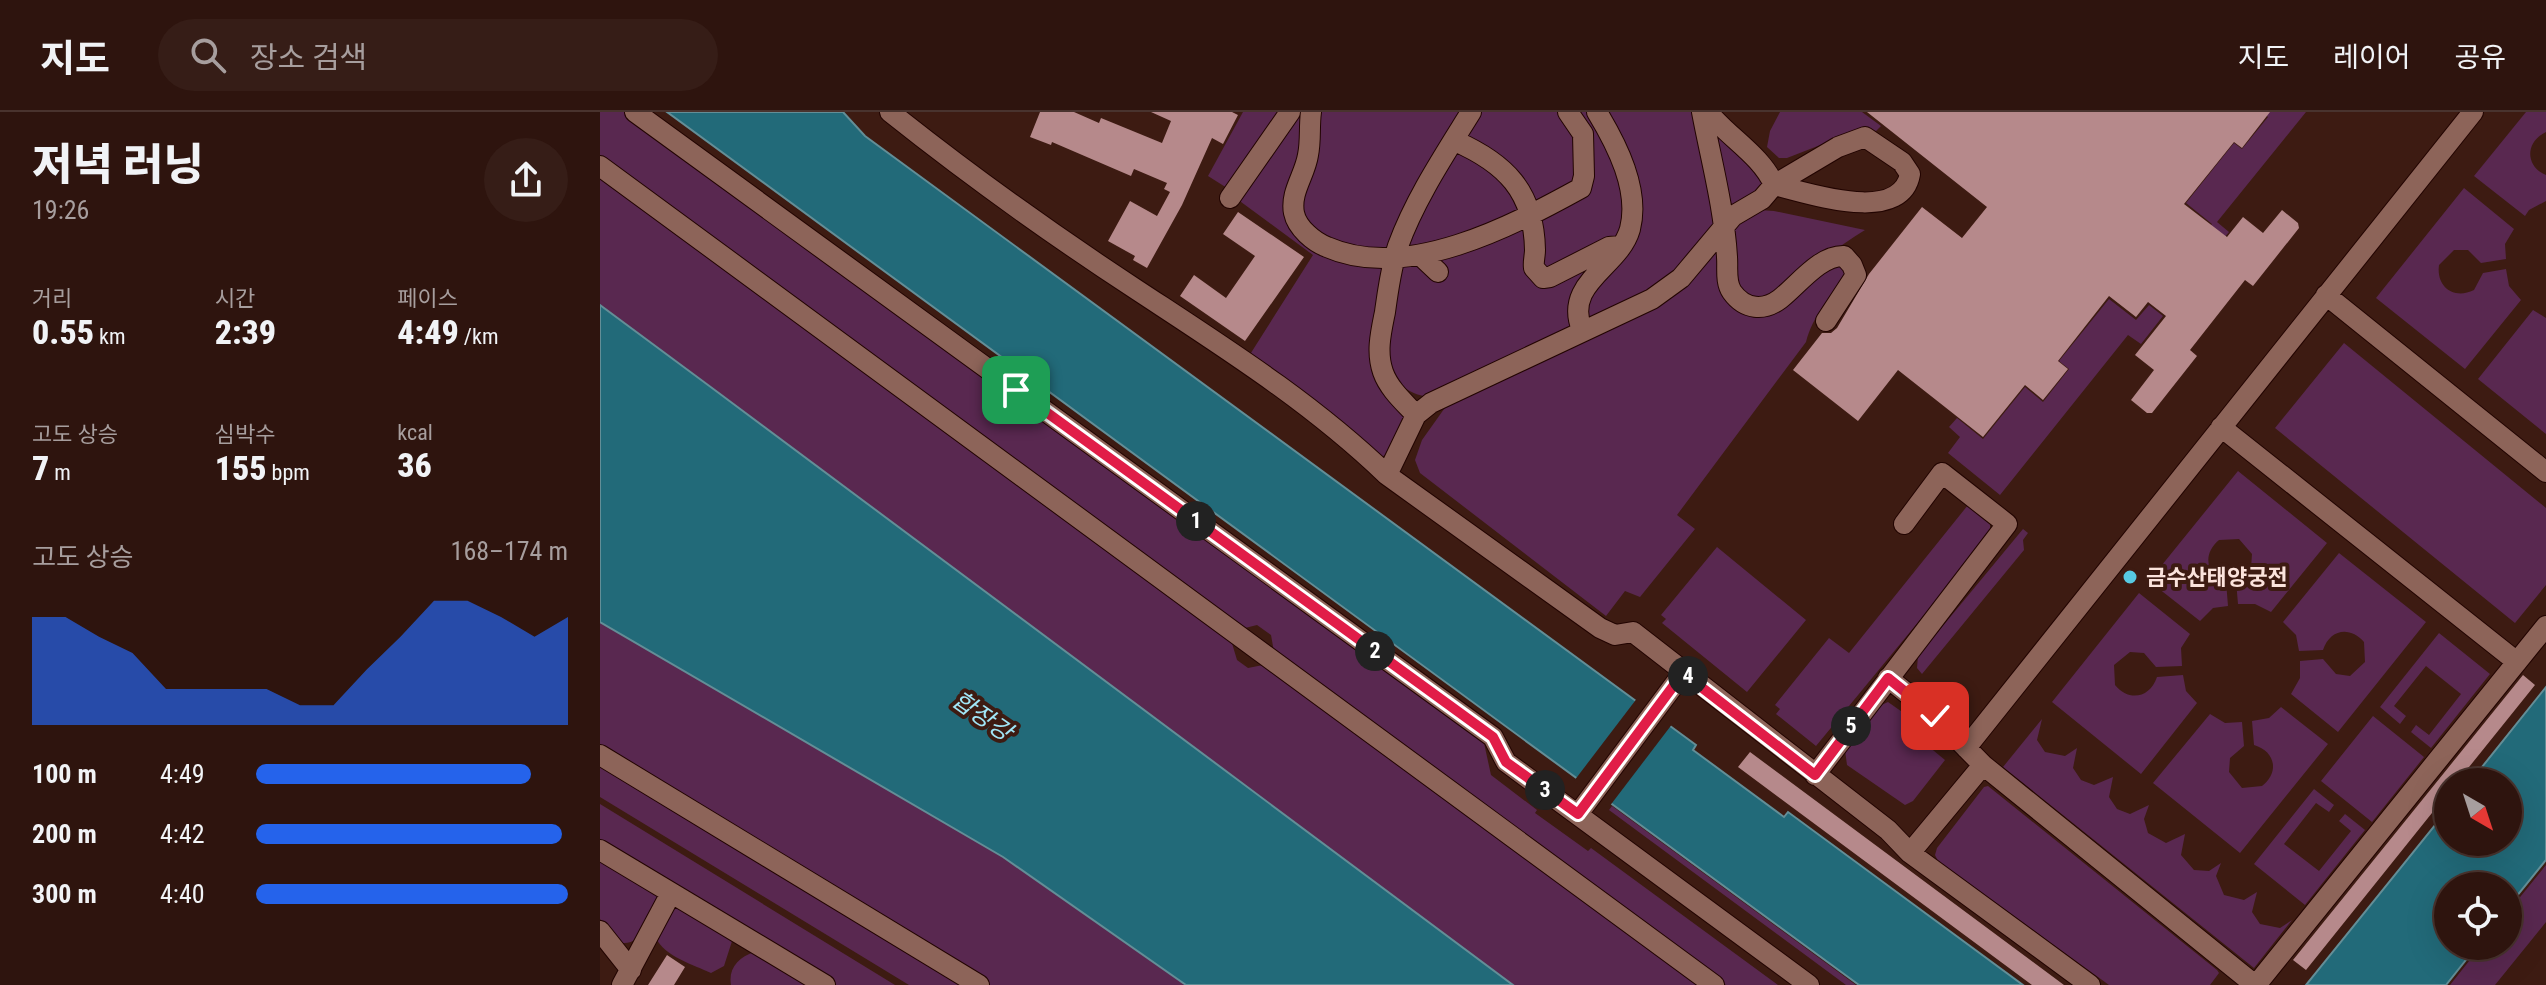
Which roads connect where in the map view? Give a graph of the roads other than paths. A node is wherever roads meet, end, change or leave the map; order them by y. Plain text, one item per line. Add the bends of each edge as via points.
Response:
1 (635, 112) edge
2 (890, 112) edge
3 (1290, 112) edge
4 (1311, 112) edge
5 (1471, 112) edge
6 (1568, 112) edge
7 (1597, 112) edge
8 (1702, 112) edge
9 (1708, 112) edge
10 (2473, 112) edge
11 (1455, 141) junction
12 (600, 166) edge
13 (1774, 185) junction
14 (1230, 198) dead end
15 (1528, 214) junction
16 (1725, 225) junction
17 (1621, 246) junction
18 (1420, 255) junction
19 (1395, 257) junction
20 (1438, 272) dead end
21 (2326, 295) junction
22 (1826, 321) dead end
23 (1582, 330) junction
24 (1416, 415) junction
25 (2221, 427) junction
26 (2546, 472) edge
27 (1387, 475) junction
28 (1904, 524) dead end
29 (2546, 626) edge
30 (2517, 662) junction
31 (1683, 673) junction
32 (1888, 678) junction
33 (1966, 748) junction
34 (600, 755) edge
35 (1983, 765) junction
36 (1815, 775) junction
37 (1584, 805) junction
38 (600, 850) edge
39 (1910, 853) junction
40 (671, 893) junction
41 (600, 931) edge
42 (626, 977) edge
43 (825, 985) edge
44 (979, 985) edge
45 (1714, 985) edge
46 (1809, 985) edge
47 (2090, 985) edge
48 (2256, 985) edge

1 - 37 street via 1493,737 1506,762
2 - 27 street via 1134,288 1248,361
3 - 14 street
4 - 19 street via 1309,153 1293,201 1298,224 1336,251
5 - 11 street
6 - 15 street via 1583,134 1583,183
7 - 17 street via 1618,149 1631,200 1629,232
8 - 16 street
9 - 13 street via 1769,172
10 - 21 street
11 - 15 street via 1488,156 1515,180
11 - 19 street via 1410,216
12 - 45 street
13 - 13 street via 1860,204 1878,203 1899,192 1910,174 1902,162 1865,137
13 - 16 street
15 - 17 street via 1534,268 1543,278
15 - 18 street via 1455,247
16 - 22 street via 1728,283 1743,303 1757,308 1772,305 1834,256 1844,256 1856,275
16 - 23 street via 1681,278 1652,299
17 - 23 street via 1579,300
18 - 19 street
18 - 20 street
19 - 24 street via 1380,362 1396,393
21 - 25 street
21 - 26 street
23 - 24 street
24 - 27 street
25 - 30 street
25 - 33 street
27 - 31 street via 1600,628 1615,635 1633,632
28 - 32 street via 1942,473 2007,524
29 - 30 street
30 - 48 street
31 - 36 street
31 - 37 street
32 - 33 street
32 - 36 street
33 - 35 street
34 - 44 street
35 - 39 street
35 - 48 street
36 - 39 street
37 - 46 street
38 - 40 street
39 - 47 street
40 - 42 street
40 - 43 street
41 - 42 street

